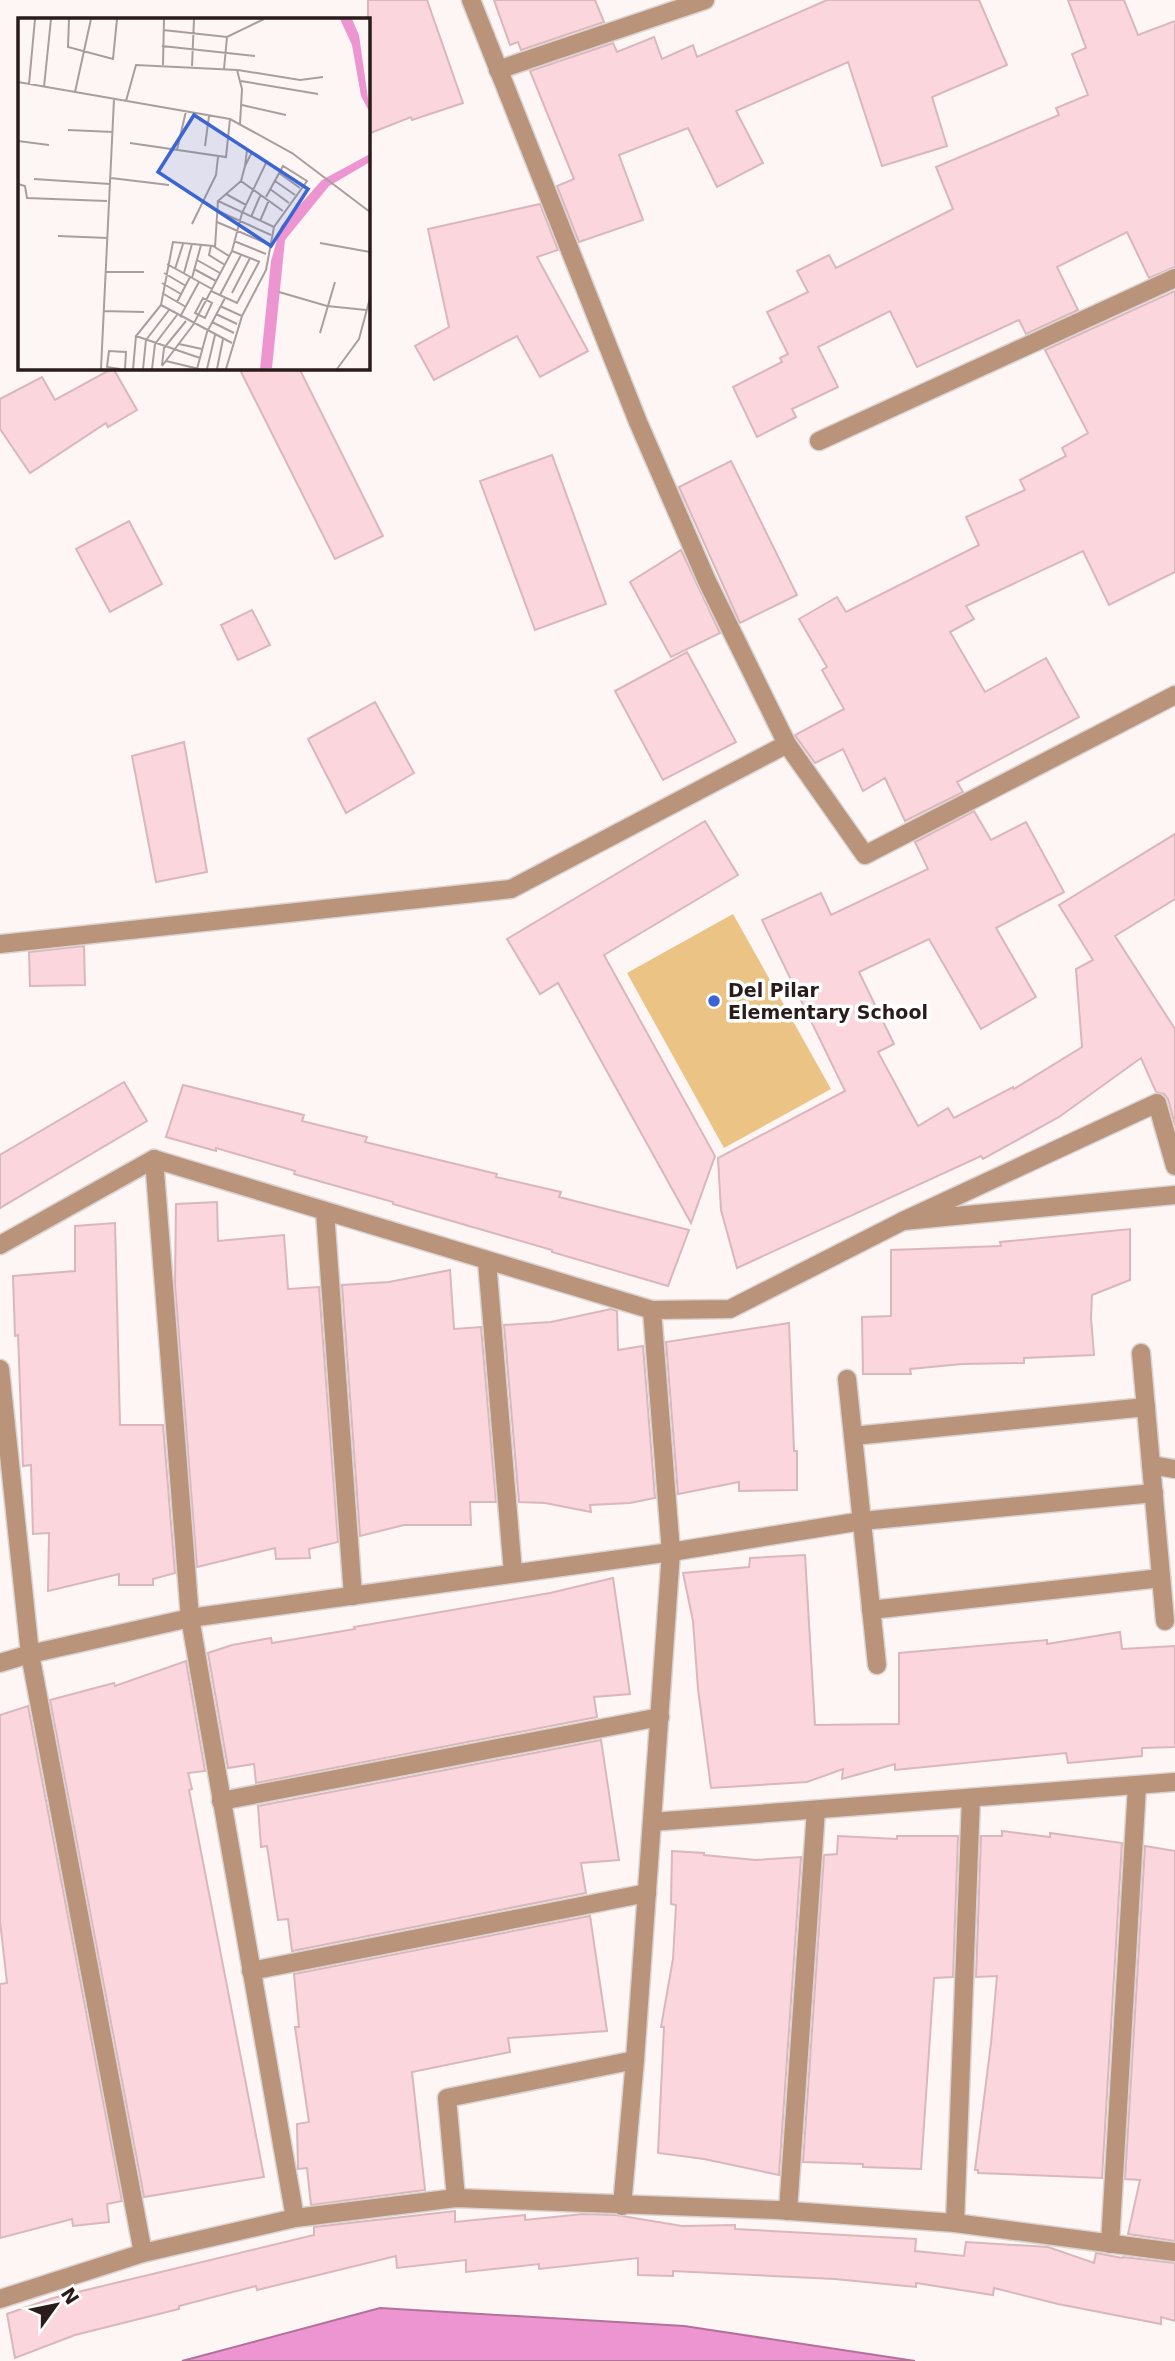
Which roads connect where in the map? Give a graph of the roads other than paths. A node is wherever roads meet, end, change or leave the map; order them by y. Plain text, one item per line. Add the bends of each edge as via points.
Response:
1 (471, 0) edge
2 (705, 0) edge
3 (498, 69) junction
4 (1175, 278) edge
5 (819, 441) dead end
6 (1175, 695) edge
7 (787, 744) junction
8 (0, 944) edge
9 (154, 1159) junction
10 (1175, 1166) edge
11 (1175, 1195) edge
12 (325, 1212) junction
13 (903, 1221) junction
14 (0, 1245) edge
15 (487, 1261) junction
16 (652, 1310) junction
17 (1141, 1353) dead end
18 (0, 1369) edge
19 (846, 1379) dead end
20 (1146, 1408) junction
21 (853, 1436) junction
22 (1151, 1465) junction
23 (1175, 1469) edge
24 (1154, 1493) junction
25 (862, 1521) junction
26 (1156, 1524) junction
27 (1175, 1526) edge
28 (671, 1552) junction
29 (513, 1573) junction
30 (1161, 1577) junction
31 (353, 1596) junction
32 (872, 1610) junction
33 (190, 1618) junction
34 (1165, 1621) dead end
35 (30, 1654) junction
36 (0, 1663) edge
37 (877, 1665) dead end
38 (660, 1717) junction
39 (1175, 1782) edge
40 (1137, 1786) junction
41 (971, 1798) junction
42 (222, 1801) junction
43 (816, 1810) junction
44 (652, 1822) junction
45 (647, 1893) junction
46 (251, 1971) junction
47 (635, 2060) junction
48 (456, 2198) junction
49 (622, 2206) junction
50 (788, 2211) junction
51 (295, 2218) junction
52 (956, 2223) junction
53 (1110, 2244) junction
54 (1175, 2252) edge
55 (144, 2253) junction
56 (0, 2299) edge

1 - 3 street
2 - 3 street
3 - 7 street via 638,422 707,581
4 - 5 street
6 - 7 street via 866,855
7 - 8 street via 511,890
9 - 12 street
9 - 14 street
9 - 33 street
10 - 13 street via 1157,1103
11 - 13 street
12 - 15 street
12 - 31 street
13 - 16 street via 730,1309
15 - 16 street
15 - 29 street
16 - 28 street
17 - 20 street
18 - 35 street
19 - 21 street
20 - 21 street
20 - 22 street
21 - 25 street
22 - 23 street
22 - 24 street
24 - 25 street
24 - 26 street
25 - 28 street
25 - 32 street
26 - 27 street
26 - 30 street
28 - 29 street
28 - 38 street
29 - 31 street
30 - 32 street
30 - 34 street
31 - 33 street
32 - 37 street
33 - 35 street
33 - 42 street
35 - 36 street
35 - 55 street
38 - 42 street
38 - 44 street
39 - 40 street
40 - 41 street
40 - 53 street
41 - 43 street
41 - 52 street
42 - 46 street
43 - 44 street
43 - 50 street
44 - 45 street
45 - 46 street
45 - 47 street
46 - 51 street
47 - 48 street via 447,2098
47 - 49 street
48 - 49 street
48 - 51 street
49 - 50 street
50 - 52 street
51 - 55 street
52 - 53 street
53 - 54 street
55 - 56 street

